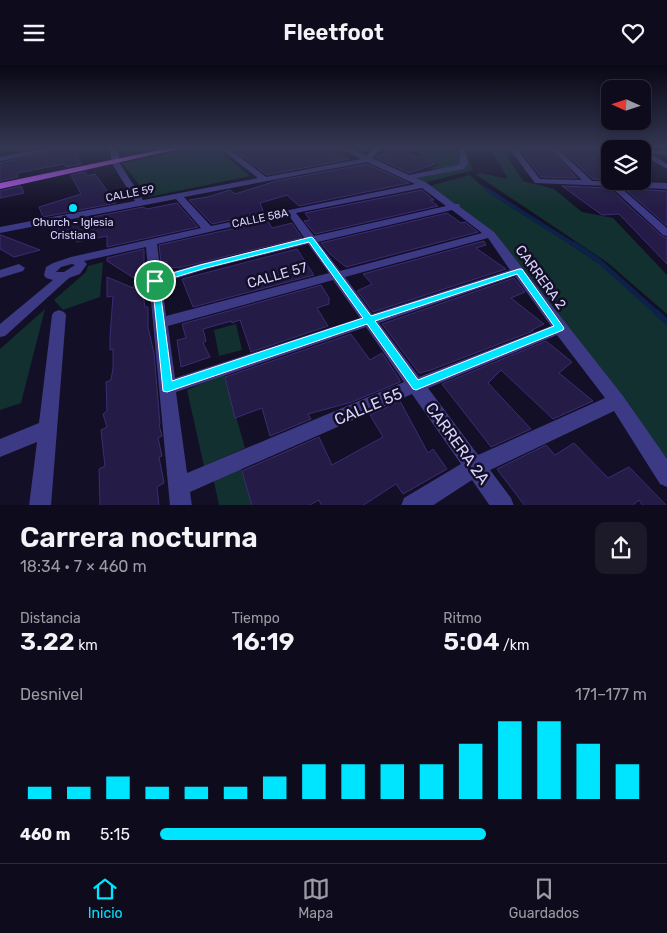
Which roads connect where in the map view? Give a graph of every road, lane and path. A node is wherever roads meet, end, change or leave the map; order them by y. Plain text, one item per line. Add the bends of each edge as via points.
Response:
1 (68, 169) edge
2 (77, 169) edge
3 (120, 169) edge
4 (250, 169) edge
5 (320, 169) edge
6 (385, 169) edge
7 (453, 169) edge
8 (528, 169) edge
9 (575, 169) edge
10 (406, 178) junction
11 (264, 179) junction
12 (0, 181) edge
13 (590, 183) junction
14 (601, 184) edge
15 (424, 185) junction
16 (651, 185) edge
17 (0, 186) edge
18 (665, 188) edge
19 (619, 190) edge
20 (177, 195) junction
21 (140, 202) junction
22 (456, 207) junction
23 (290, 211) junction
24 (208, 229) junction
25 (0, 230) edge
26 (667, 233) edge
27 (490, 234) junction
28 (311, 239) junction
29 (151, 242) junction
30 (98, 254) junction
31 (68, 261) junction
32 (80, 264) junction
33 (19, 268) dead end
34 (519, 271) junction
35 (0, 274) edge
36 (336, 274) junction
37 (50, 275) junction
38 (65, 276) junction
39 (155, 281) junction
40 (30, 305) junction
41 (58, 315) dead end
42 (369, 319) junction
43 (160, 323) junction
44 (560, 328) junction
45 (0, 332) edge
46 (416, 385) junction
47 (167, 387) junction
48 (617, 401) junction
49 (46, 429) junction
50 (0, 448) edge
51 (475, 467) junction
52 (667, 477) edge
53 (178, 487) junction
54 (40, 505) edge
55 (180, 505) edge
56 (412, 505) edge
57 (503, 505) edge

1 - 12 main road
2 - 17 main road
3 - 21 street
4 - 11 street
5 - 11 street, CALLE 59
6 - 10 street, CARRERA 2
7 - 10 street
8 - 13 street via 538,181
9 - 13 street
10 - 15 street, CARRERA 2
11 - 20 street, CALLE 59
13 - 14 street
15 - 22 street, CARRERA 2
15 - 23 street, CALLE 58A
16 - 18 street
19 - 26 street
20 - 21 street, CALLE 59
20 - 24 street
21 - 25 street, CALLE 59
22 - 27 street, CARRERA 2
22 - 28 street
23 - 24 street, CALLE 58A
23 - 28 street, CARRERA 2A
24 - 29 street, CALLE 58A
27 - 34 street, CARRERA 2
27 - 36 street, CALLE 57
28 - 36 street, CARRERA 2A
28 - 39 street
29 - 30 street, CALLE 58A
29 - 39 street
30 - 31 street, CALLE 58A
30 - 32 street, CALLE 58A
31 - 32 street
31 - 37 street via 53,267
32 - 38 street, CALLE 58A via 76,271
33 - 35 street
34 - 42 street
34 - 44 street, CARRERA 2
36 - 42 street, CARRERA 2A
36 - 43 street, CALLE 57
37 - 38 street
37 - 40 street
38 - 40 street, CALLE 58A
39 - 43 street
40 - 45 street
41 - 49 street
42 - 46 street, CARRERA 2A
42 - 47 street
43 - 47 street
44 - 46 street, CALLE 55
44 - 48 street, CARRERA 2
46 - 51 street, CARRERA 2A
46 - 53 street, CALLE 55
47 - 53 street
48 - 51 street
48 - 52 street, CARRERA 2
49 - 50 street
49 - 54 street
51 - 56 street
51 - 57 street, CARRERA 2A
53 - 55 street

